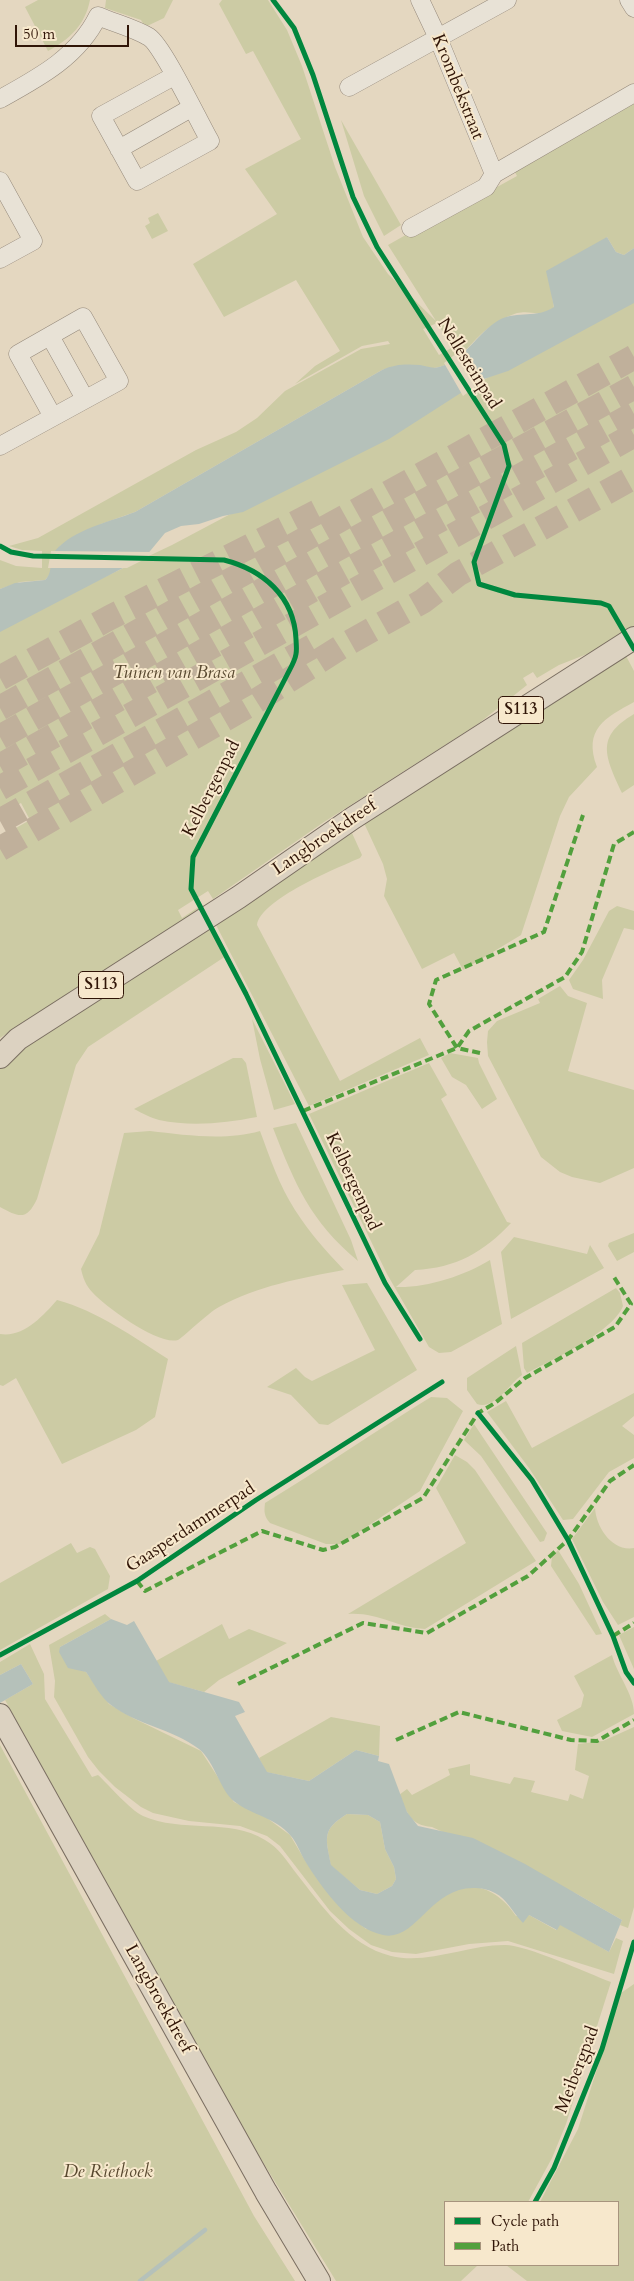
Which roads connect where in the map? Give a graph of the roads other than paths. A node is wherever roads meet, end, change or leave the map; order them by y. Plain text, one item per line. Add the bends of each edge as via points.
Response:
1 (420, 0) edge
2 (506, 0) edge
3 (630, 0) edge
4 (634, 8) edge
5 (438, 38) junction
6 (174, 76) junction
7 (349, 87) dead end
8 (634, 94) edge
9 (0, 99) edge
10 (192, 108) junction
11 (119, 149) junction
12 (494, 174) junction
13 (0, 181) edge
14 (7, 211) edge
15 (411, 228) dead end
16 (0, 259) edge
17 (50, 336) junction
18 (85, 399) junction
19 (52, 417) junction
20 (0, 446) edge
21 (634, 638) edge
22 (9, 1043) edge
23 (0, 1056) edge
24 (0, 1715) edge
25 (319, 2281) edge

1 - 5 street, Krombekstraat
2 - 5 street
3 - 4 street
5 - 7 street
5 - 12 street, Krombekstraat
6 - 9 street via 156,43 98,16 82,42 63,60
6 - 10 street
6 - 11 street via 101,116
8 - 12 street
10 - 11 street
10 - 11 street via 210,141 136,181
12 - 15 street via 486,187
13 - 14 street
14 - 16 street via 33,241
17 - 18 street
17 - 18 street via 82,317 119,381
17 - 19 street via 18,354
18 - 19 street
19 - 20 street
21 - 22 main road, Langbroekdreef / S113
22 - 23 main road, Langbroekdreef / S113
24 - 25 main road, Langbroekdreef

